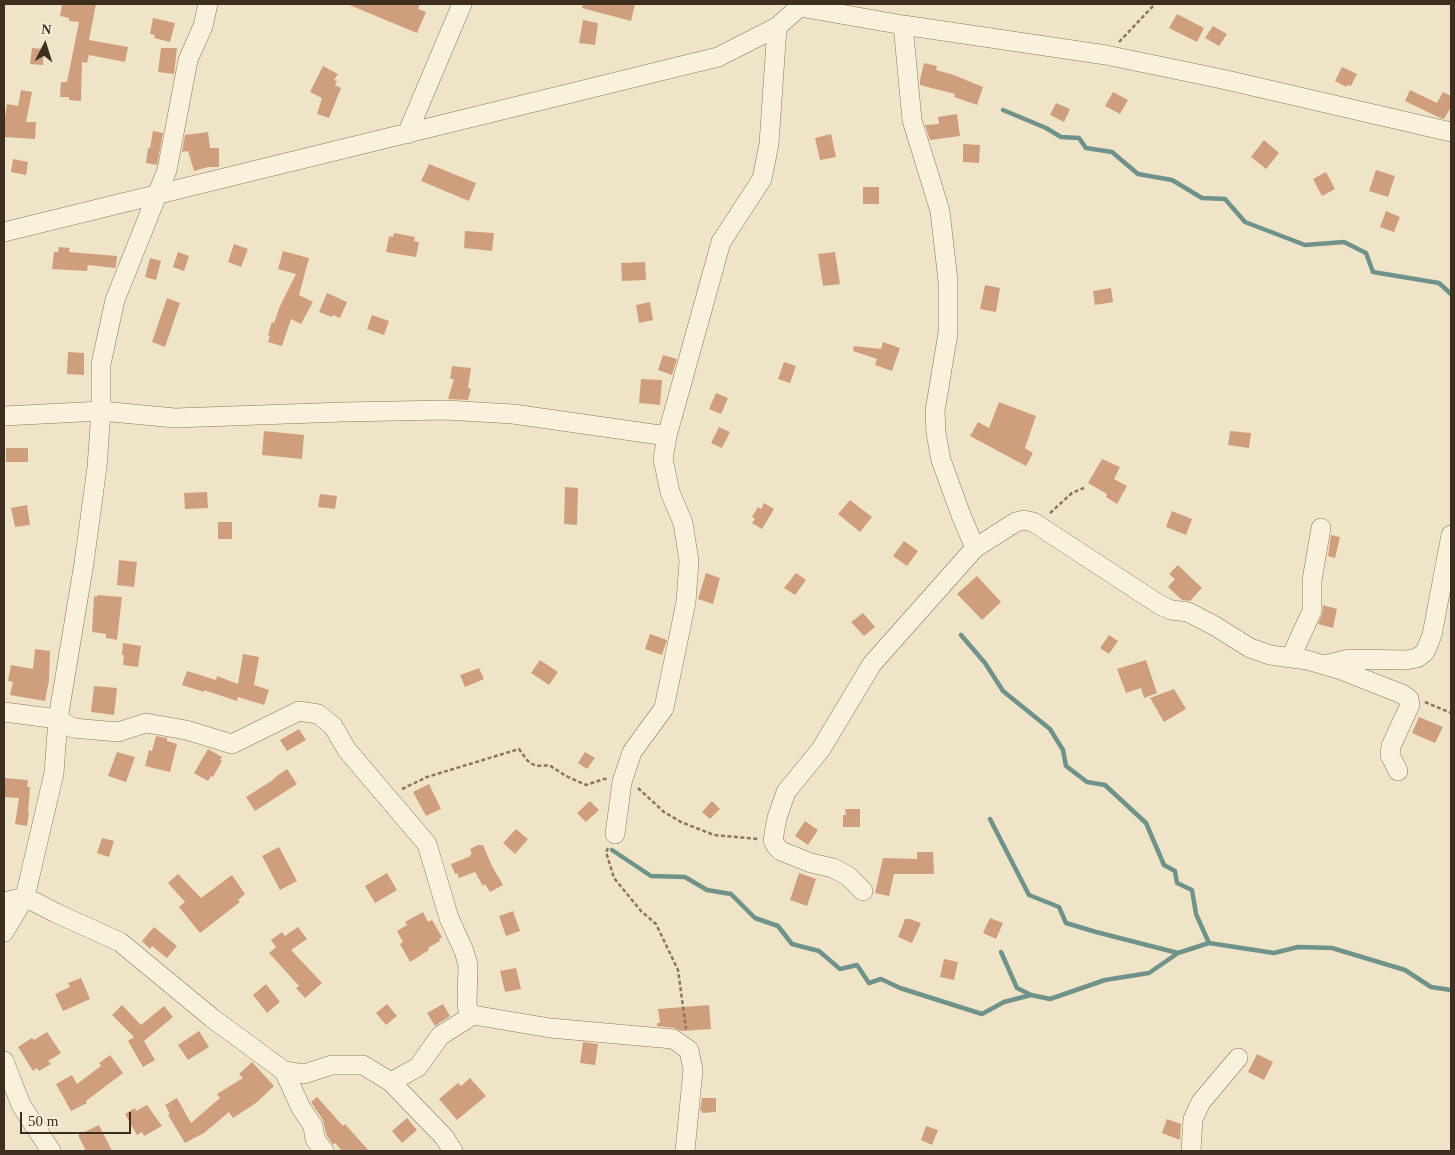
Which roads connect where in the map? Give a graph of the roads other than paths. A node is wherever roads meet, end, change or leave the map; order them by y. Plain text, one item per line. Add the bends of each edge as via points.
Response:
1 (208, 4) edge
2 (462, 4) edge
3 (802, 5) edge
4 (903, 25) junction
5 (777, 27) junction
6 (1451, 132) edge
7 (407, 134) junction
8 (156, 194) junction
9 (4, 232) edge
10 (101, 411) junction
11 (4, 416) edge
12 (668, 436) junction
13 (1321, 528) dead end
14 (1451, 535) edge
15 (975, 548) junction
16 (1291, 657) junction
17 (1324, 665) junction
18 (4, 712) edge
19 (58, 719) junction
20 (1398, 771) dead end
21 (615, 834) road end
22 (864, 892) dead end
23 (25, 896) junction
24 (4, 902) edge
25 (4, 932) edge
26 (473, 1015) junction
27 (1238, 1058) dead end
28 (4, 1061) edge
29 (284, 1071) junction
30 (390, 1082) junction
31 (51, 1151) edge
32 (324, 1151) edge
33 (454, 1151) edge
34 (685, 1151) edge
35 (1191, 1151) edge

1 - 8 street via 203,26 188,60 167,170
2 - 7 street
3 - 4 street
3 - 5 street
4 - 6 street via 1106,55
4 - 15 street via 912,120 940,212 948,282 948,333 935,411 936,433 941,460
5 - 7 street via 718,57
5 - 12 street via 769,144 762,179 721,242
7 - 8 street
8 - 9 street
8 - 10 street via 115,300 101,364
10 - 11 street
10 - 12 street via 175,418 445,410 513,414
10 - 19 street via 84,563
12 - 21 street via 663,459 670,492 683,522 689,561 686,602 664,708 632,752 622,782
13 - 16 street via 1312,580 1312,611
14 - 17 street via 1432,635 1425,652 1418,658 1406,660 1349,659
15 - 16 street via 1016,522 1033,522 1160,605 1188,612 1250,648 1270,655
15 - 22 street via 872,664 821,749 786,792 773,840 776,846 781,851 848,876
16 - 17 street
17 - 20 street via 1409,699 1410,705 1391,746 1390,755
18 - 19 street
19 - 23 street via 54,773
19 - 26 street via 73,728 118,732 146,723 186,730 232,744 298,711 318,714 333,726 347,750 427,844 449,918 468,965 467,1004
23 - 24 street
23 - 25 street
23 - 29 street via 120,942 212,1018
26 - 30 street via 440,1036 418,1067
26 - 34 street via 550,1028 673,1039 689,1050 693,1070
27 - 35 street via 1201,1102 1193,1120
28 - 31 street via 21,1106
29 - 30 street via 304,1074 332,1065 363,1065
29 - 32 street
30 - 33 street

